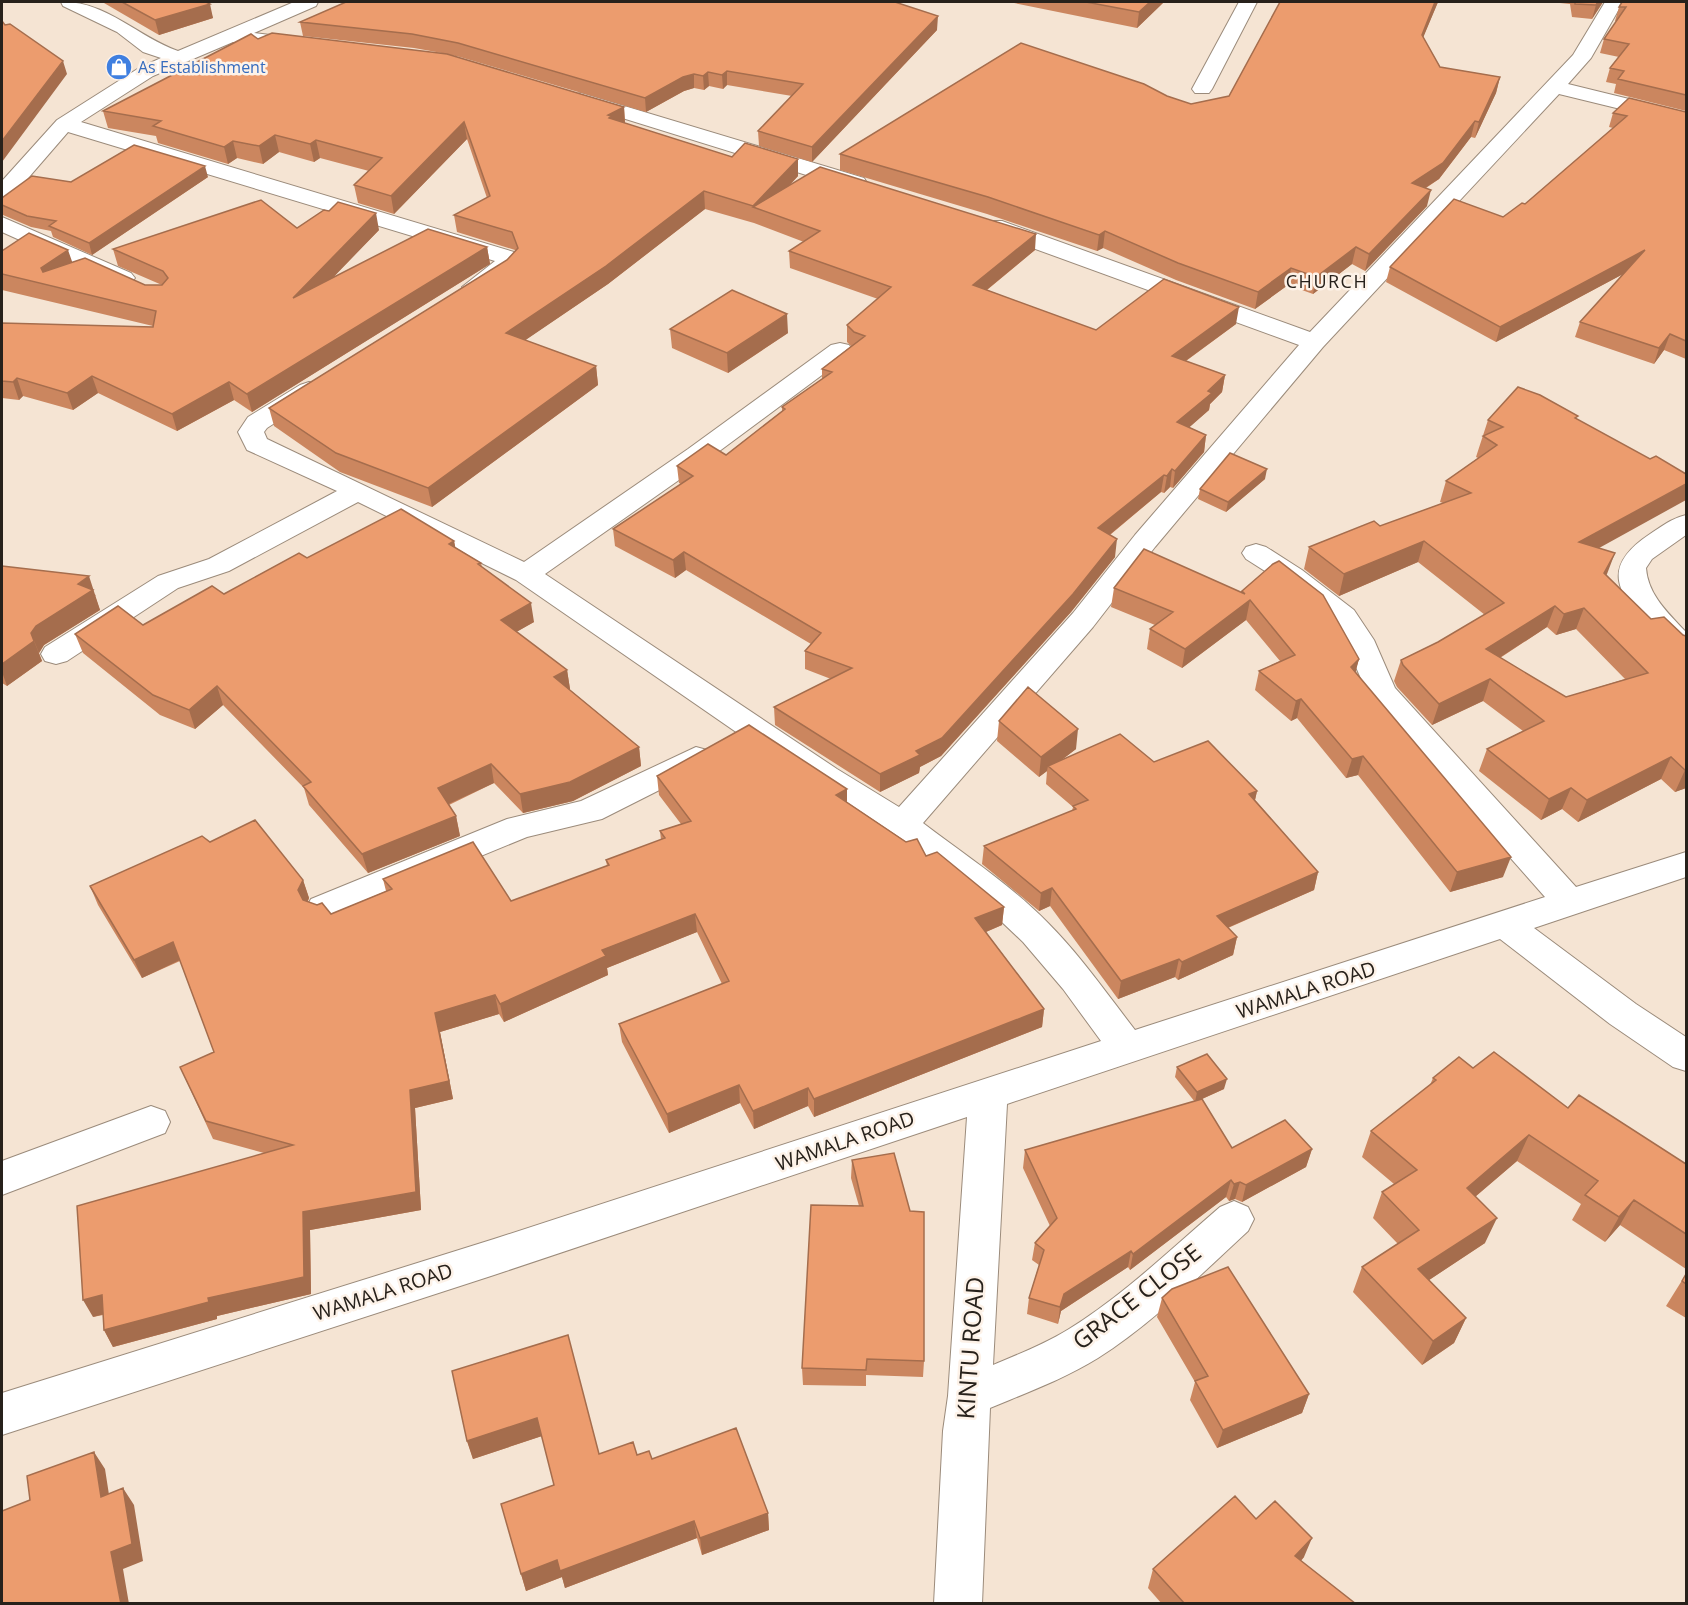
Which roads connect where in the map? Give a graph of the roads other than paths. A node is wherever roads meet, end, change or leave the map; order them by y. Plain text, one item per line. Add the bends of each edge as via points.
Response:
1 (70, 2) edge
2 (309, 2) edge
3 (1248, 2) edge
4 (1614, 2) edge
5 (232, 36) junction
6 (323, 46) edge
7 (175, 57) junction
8 (1555, 87) junction
9 (1202, 88) dead end
10 (562, 94) edge
11 (1686, 119) edge
12 (64, 124) junction
13 (877, 190) edge
14 (2, 194) edge
15 (978, 221) edge
16 (2, 224) edge
17 (138, 285) edge
18 (456, 298) edge
19 (1314, 342) junction
20 (840, 350) dead end
21 (331, 376) edge
22 (358, 490) junction
23 (1686, 523) edge
24 (1256, 553) dead end
25 (526, 574) junction
26 (1686, 649) edge
27 (56, 654) dead end
28 (753, 726) junction
29 (902, 825) junction
30 (1686, 864) edge
31 (1570, 903) junction
32 (323, 908) edge
33 (1506, 925) junction
34 (1127, 1048) junction
35 (1686, 1056) edge
36 (988, 1092) junction
37 (151, 1122) dead end
38 (2, 1178) edge
39 (1234, 1219) dead end
40 (970, 1396) junction
41 (2, 1414) edge
42 (958, 1604) edge

1 - 7 street via 124,28 150,48
2 - 5 street
3 - 9 street
4 - 8 street via 1581,58
5 - 6 street
5 - 7 street
7 - 12 street
8 - 11 street
8 - 19 street
10 - 13 street
12 - 14 street
12 - 18 street via 506,257 507,264 500,271
15 - 19 street
16 - 17 street
19 - 29 street via 1145,540 1083,620
20 - 25 street via 697,456
21 - 22 street via 257,423 251,432 252,439
22 - 25 street
22 - 27 street via 219,565 168,582
23 - 26 street via 1635,559 1631,571 1632,584 1642,600
24 - 31 street via 1344,617 1354,630 1382,692
25 - 28 street
28 - 29 street
28 - 32 street via 601,806 502,833
29 - 34 street via 997,897 1036,933
30 - 31 street, WAMALA ROAD
31 - 33 street, WAMALA ROAD
33 - 34 street, WAMALA ROAD
33 - 35 street via 1623,1014
34 - 36 street, WAMALA ROAD
36 - 40 street, KINTU ROAD
36 - 41 street, WAMALA ROAD via 494,1257
37 - 38 street
39 - 40 street, GRACE CLOSE via 1082,1344
40 - 42 street, KINTU ROAD

